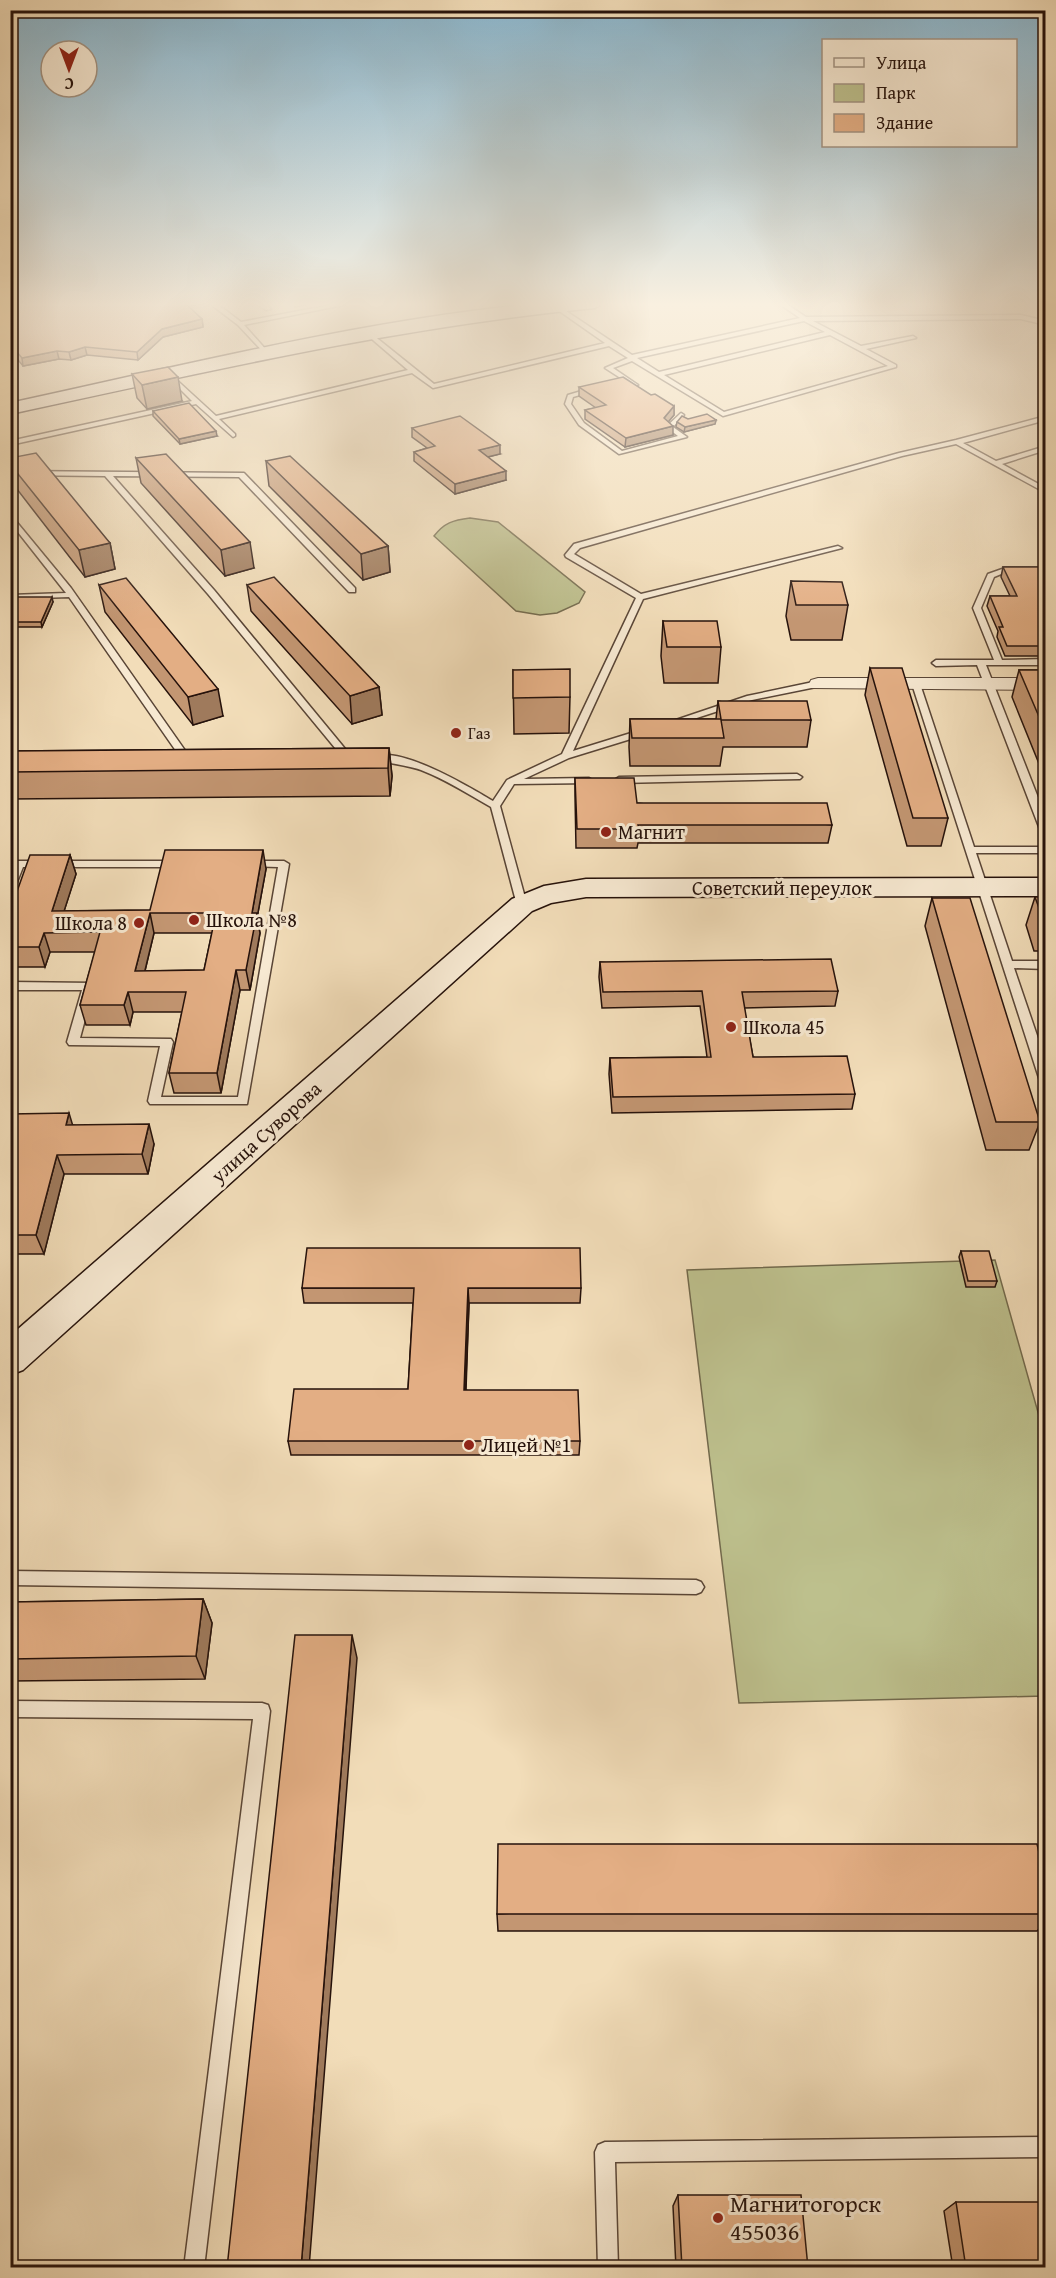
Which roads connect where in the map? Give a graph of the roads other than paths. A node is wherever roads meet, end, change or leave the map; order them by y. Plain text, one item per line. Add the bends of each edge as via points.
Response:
1 (164, 409) edge
2 (205, 409) edge
3 (251, 409) edge
4 (571, 409) edge
5 (716, 409) edge
6 (740, 409) edge
7 (672, 410) edge
8 (720, 412) junction
9 (706, 415) edge
10 (214, 418) junction
11 (1046, 418) edge
12 (234, 435) dead end
13 (957, 442) junction
14 (10, 443) edge
15 (1046, 448) edge
16 (996, 463) junction
17 (10, 473) edge
18 (109, 476) junction
19 (1046, 491) edge
20 (10, 516) edge
21 (838, 548) dead end
22 (1046, 570) edge
23 (352, 590) dead end
24 (72, 596) junction
25 (10, 597) edge
26 (640, 597) junction
27 (980, 662) junction
28 (999, 662) junction
29 (1046, 662) edge
30 (936, 663) dead end
31 (818, 684) joint
32 (916, 684) junction
33 (989, 684) junction
34 (1046, 684) edge
35 (664, 726) edge
36 (653, 729) edge
37 (566, 756) junction
38 (359, 758) edge
39 (370, 758) edge
40 (174, 759) edge
41 (186, 759) junction
42 (197, 759) edge
43 (337, 759) edge
44 (348, 759) junction
45 (797, 777) dead end
46 (510, 782) junction
47 (495, 806) junction
48 (1046, 832) edge
49 (972, 850) junction
50 (1046, 850) edge
51 (15, 864) edge
52 (192, 864) edge
53 (238, 864) edge
54 (10, 887) edge
55 (1046, 887) edge
56 (984, 888) junction
57 (522, 905) junction
58 (1008, 964) junction
59 (1046, 965) edge
60 (10, 986) edge
61 (1046, 1081) edge
62 (10, 1359) edge
63 (10, 1578) edge
64 (696, 1587) dead end
65 (10, 1708) edge
66 (1046, 2147) edge
67 (194, 2268) edge
68 (608, 2268) edge

1 - 14 lane
2 - 10 lane
3 - 10 lane
4 - 7 lane via 581,424 621,453 684,437 669,427 684,417
5 - 8 lane
6 - 8 lane
8 - 9 lane
10 - 12 lane
11 - 13 lane
13 - 16 lane
13 - 26 lane via 577,546 569,555
15 - 16 lane
16 - 19 lane
17 - 18 lane
18 - 23 lane via 241,476
18 - 44 lane via 211,592
20 - 24 lane
21 - 26 lane
22 - 28 lane via 1005,570 992,576 977,608
24 - 25 lane
24 - 41 lane
26 - 37 lane
27 - 28 lane
27 - 30 lane
27 - 33 lane
28 - 29 lane
31 - 32 street
31 - 35 lane via 750,698
32 - 33 street
32 - 49 lane
33 - 34 street
33 - 48 lane
36 - 37 lane
37 - 46 lane
38 - 44 lane
39 - 47 lane via 424,766
40 - 41 lane
41 - 42 lane
43 - 44 lane
45 - 46 lane
46 - 47 lane
47 - 57 lane
49 - 50 lane
49 - 56 lane
51 - 52 lane
51 - 54 lane
53 - 60 lane via 284,864 243,1101 153,1101 167,1042 73,1042 89,986
55 - 56 street, Советский переулок
56 - 57 street, Советский переулок via 586,888 553,893
56 - 58 lane
57 - 62 street, улица Суворова
58 - 59 lane
58 - 61 lane
63 - 64 lane
65 - 67 lane via 262,1711
66 - 68 lane via 605,2151

